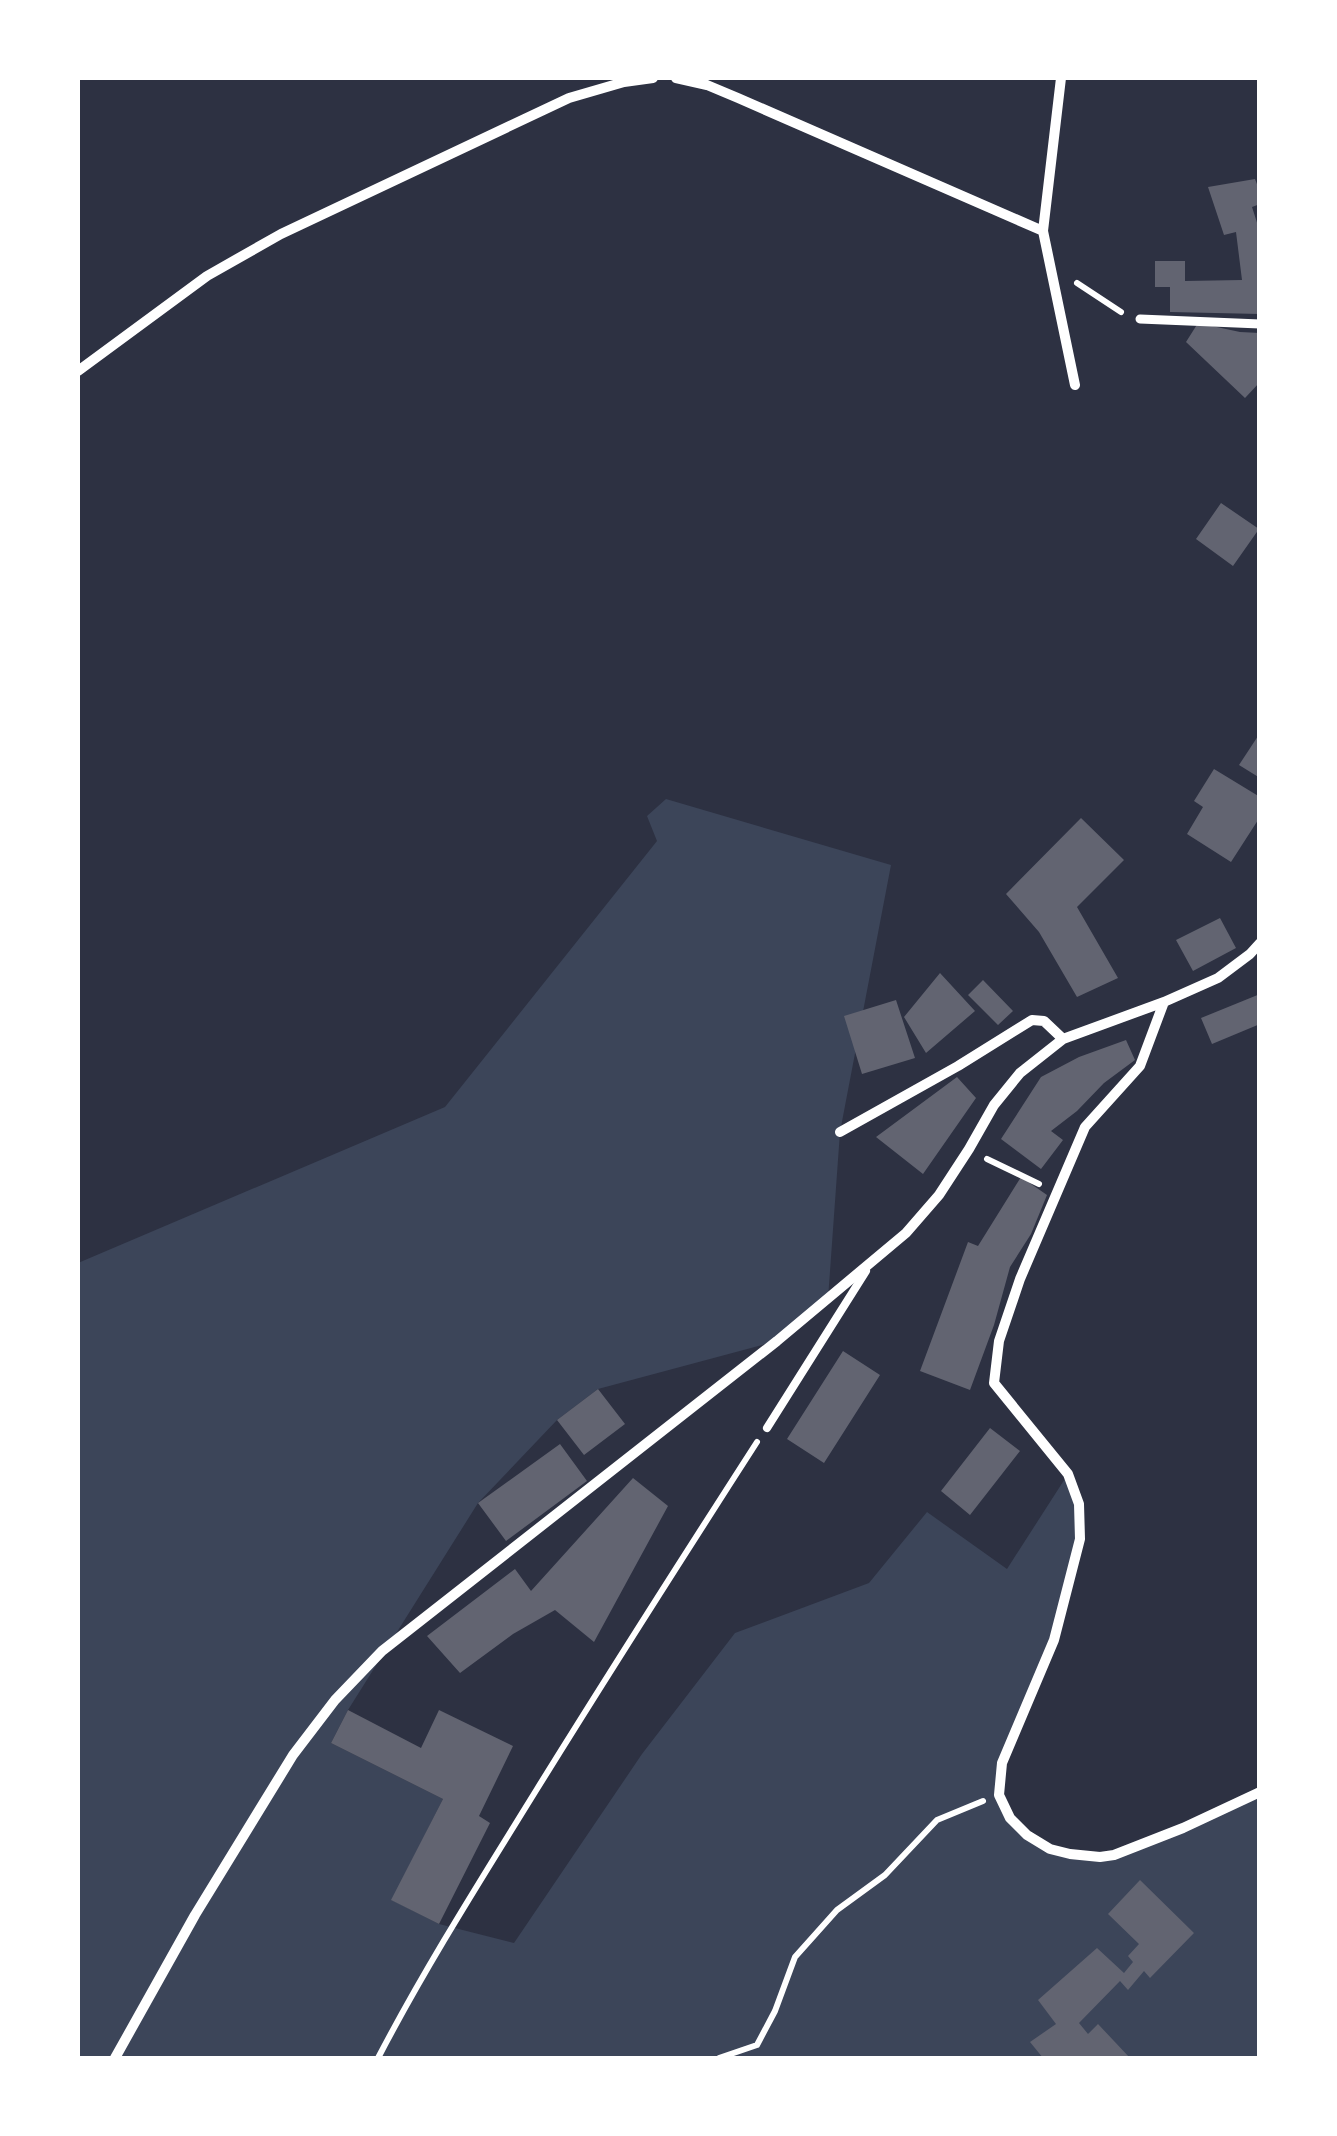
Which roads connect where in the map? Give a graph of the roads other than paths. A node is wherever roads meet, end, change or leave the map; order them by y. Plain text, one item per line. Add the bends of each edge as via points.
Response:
1 (653, 78) edge
2 (676, 78) edge
3 (1061, 78) edge
4 (1042, 231) junction
5 (1140, 318) road end
6 (1260, 324) edge
7 (78, 371) edge
8 (1074, 385) dead end
9 (1260, 943) edge
10 (1164, 1002) junction
11 (1063, 1040) junction
12 (840, 1132) dead end
13 (870, 1264) junction
14 (767, 1428) road end
15 (1260, 1792) edge
16 (115, 2058) edge

1 - 7 street via 569,98 281,234 207,276
2 - 4 street via 738,98
3 - 4 street
4 - 8 street
5 - 6 street
9 - 10 street via 1218,978
10 - 11 street
10 - 15 street via 1140,1066 1085,1127 999,1341 994,1383 1068,1474 1079,1504 1080,1539 1054,1640 1002,1763 998,1795 1017,1827 1038,1843 1100,1858
11 - 12 street via 1044,1021 1032,1020
11 - 13 street via 1020,1073 939,1194
13 - 14 lane
13 - 16 street via 382,1651 335,1700 204,1899

